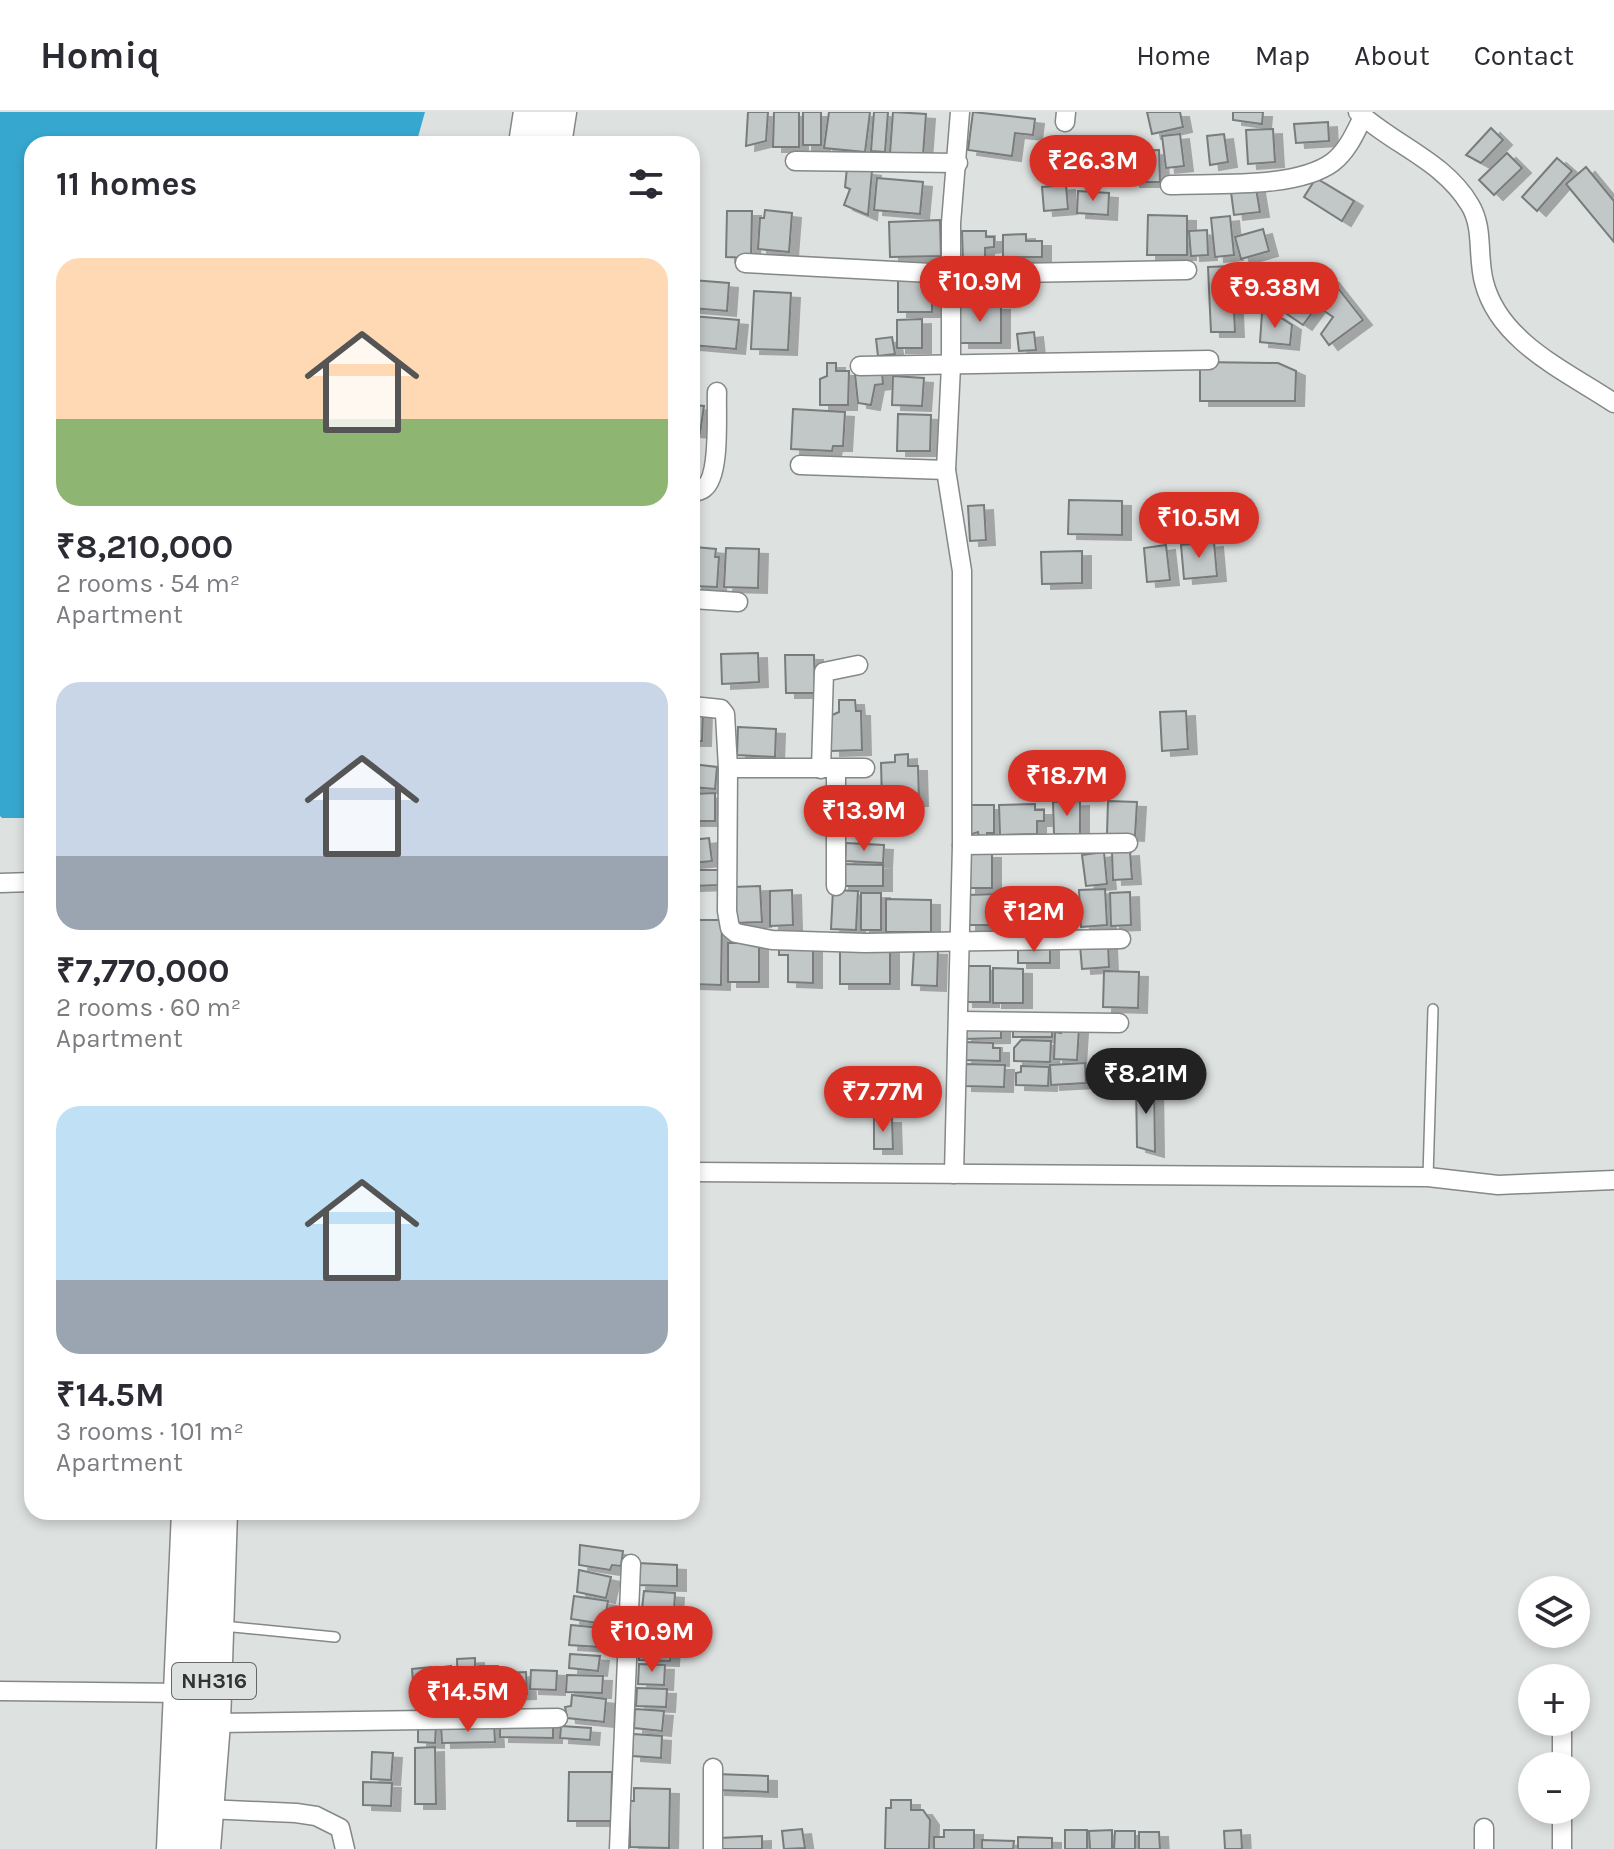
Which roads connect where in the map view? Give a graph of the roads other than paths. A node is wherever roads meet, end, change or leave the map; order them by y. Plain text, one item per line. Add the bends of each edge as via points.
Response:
1 (531, 112) edge
2 (559, 112) edge
3 (960, 112) edge
4 (1360, 114) edge
5 (527, 136) edge
6 (555, 136) edge
7 (795, 161) dead end
8 (958, 163) junction
9 (1170, 185) dead end
10 (745, 263) dead end
11 (1187, 270) dead end
12 (950, 274) junction
13 (1209, 360) dead end
14 (860, 366) dead end
15 (951, 366) junction
16 (717, 392) dead end
17 (1614, 403) edge
18 (800, 465) dead end
19 (946, 470) junction
20 (700, 490) edge
21 (700, 600) edge
22 (738, 602) dead end
23 (858, 665) dead end
24 (700, 707) edge
25 (728, 768) junction
26 (865, 768) dead end
27 (829, 769) junction
28 (1128, 843) dead end
29 (962, 845) junction
30 (24, 882) edge
31 (0, 883) edge
32 (836, 886) dead end
33 (1121, 939) dead end
34 (958, 941) junction
35 (1433, 1009) dead end
36 (959, 1021) junction
37 (1119, 1023) dead end
38 (700, 1172) edge
39 (954, 1174) junction
40 (1428, 1177) junction
41 (1614, 1180) edge
42 (189, 1520) edge
43 (220, 1520) edge
44 (631, 1564) dead end
45 (216, 1625) junction
46 (335, 1637) dead end
47 (0, 1691) edge
48 (180, 1693) junction
49 (213, 1709) junction
50 (558, 1718) dead end
51 (713, 1768) dead end
52 (206, 1809) junction
53 (1562, 1824) edge
54 (1484, 1828) dead end
55 (174, 1849) edge
56 (203, 1849) edge
57 (345, 1849) edge
58 (619, 1849) edge
59 (713, 1849) edge
60 (1484, 1849) edge
61 (1562, 1849) edge

1 - 5 highway
2 - 6 highway
3 - 8 street
4 - 9 street via 1341,155 1306,176
4 - 17 street via 1441,171 1471,206 1487,296 1516,337
7 - 8 street
8 - 12 street
10 - 12 street
11 - 12 street
12 - 15 street
13 - 15 street
14 - 15 street
15 - 19 street
16 - 20 street via 712,477
18 - 19 street
19 - 29 street via 962,571
21 - 22 street
23 - 27 street via 824,672
24 - 25 street via 725,714
25 - 27 street
25 - 34 street via 727,911 736,933 865,943
26 - 27 street
27 - 32 street
28 - 29 street
29 - 34 street
30 - 31 street
33 - 34 street
34 - 36 street
35 - 40 lane
36 - 37 street
36 - 39 street
38 - 39 street
39 - 40 street
40 - 41 street via 1498,1185
42 - 48 highway, NH316
43 - 45 highway, NH316
44 - 58 street
45 - 46 lane
45 - 49 highway, NH316
47 - 48 street
48 - 49 street
48 - 55 highway, NH316
49 - 50 street
49 - 52 highway, NH316
51 - 59 street
52 - 56 highway, NH316
52 - 57 street via 316,1816 340,1828
53 - 61 street
54 - 60 street

